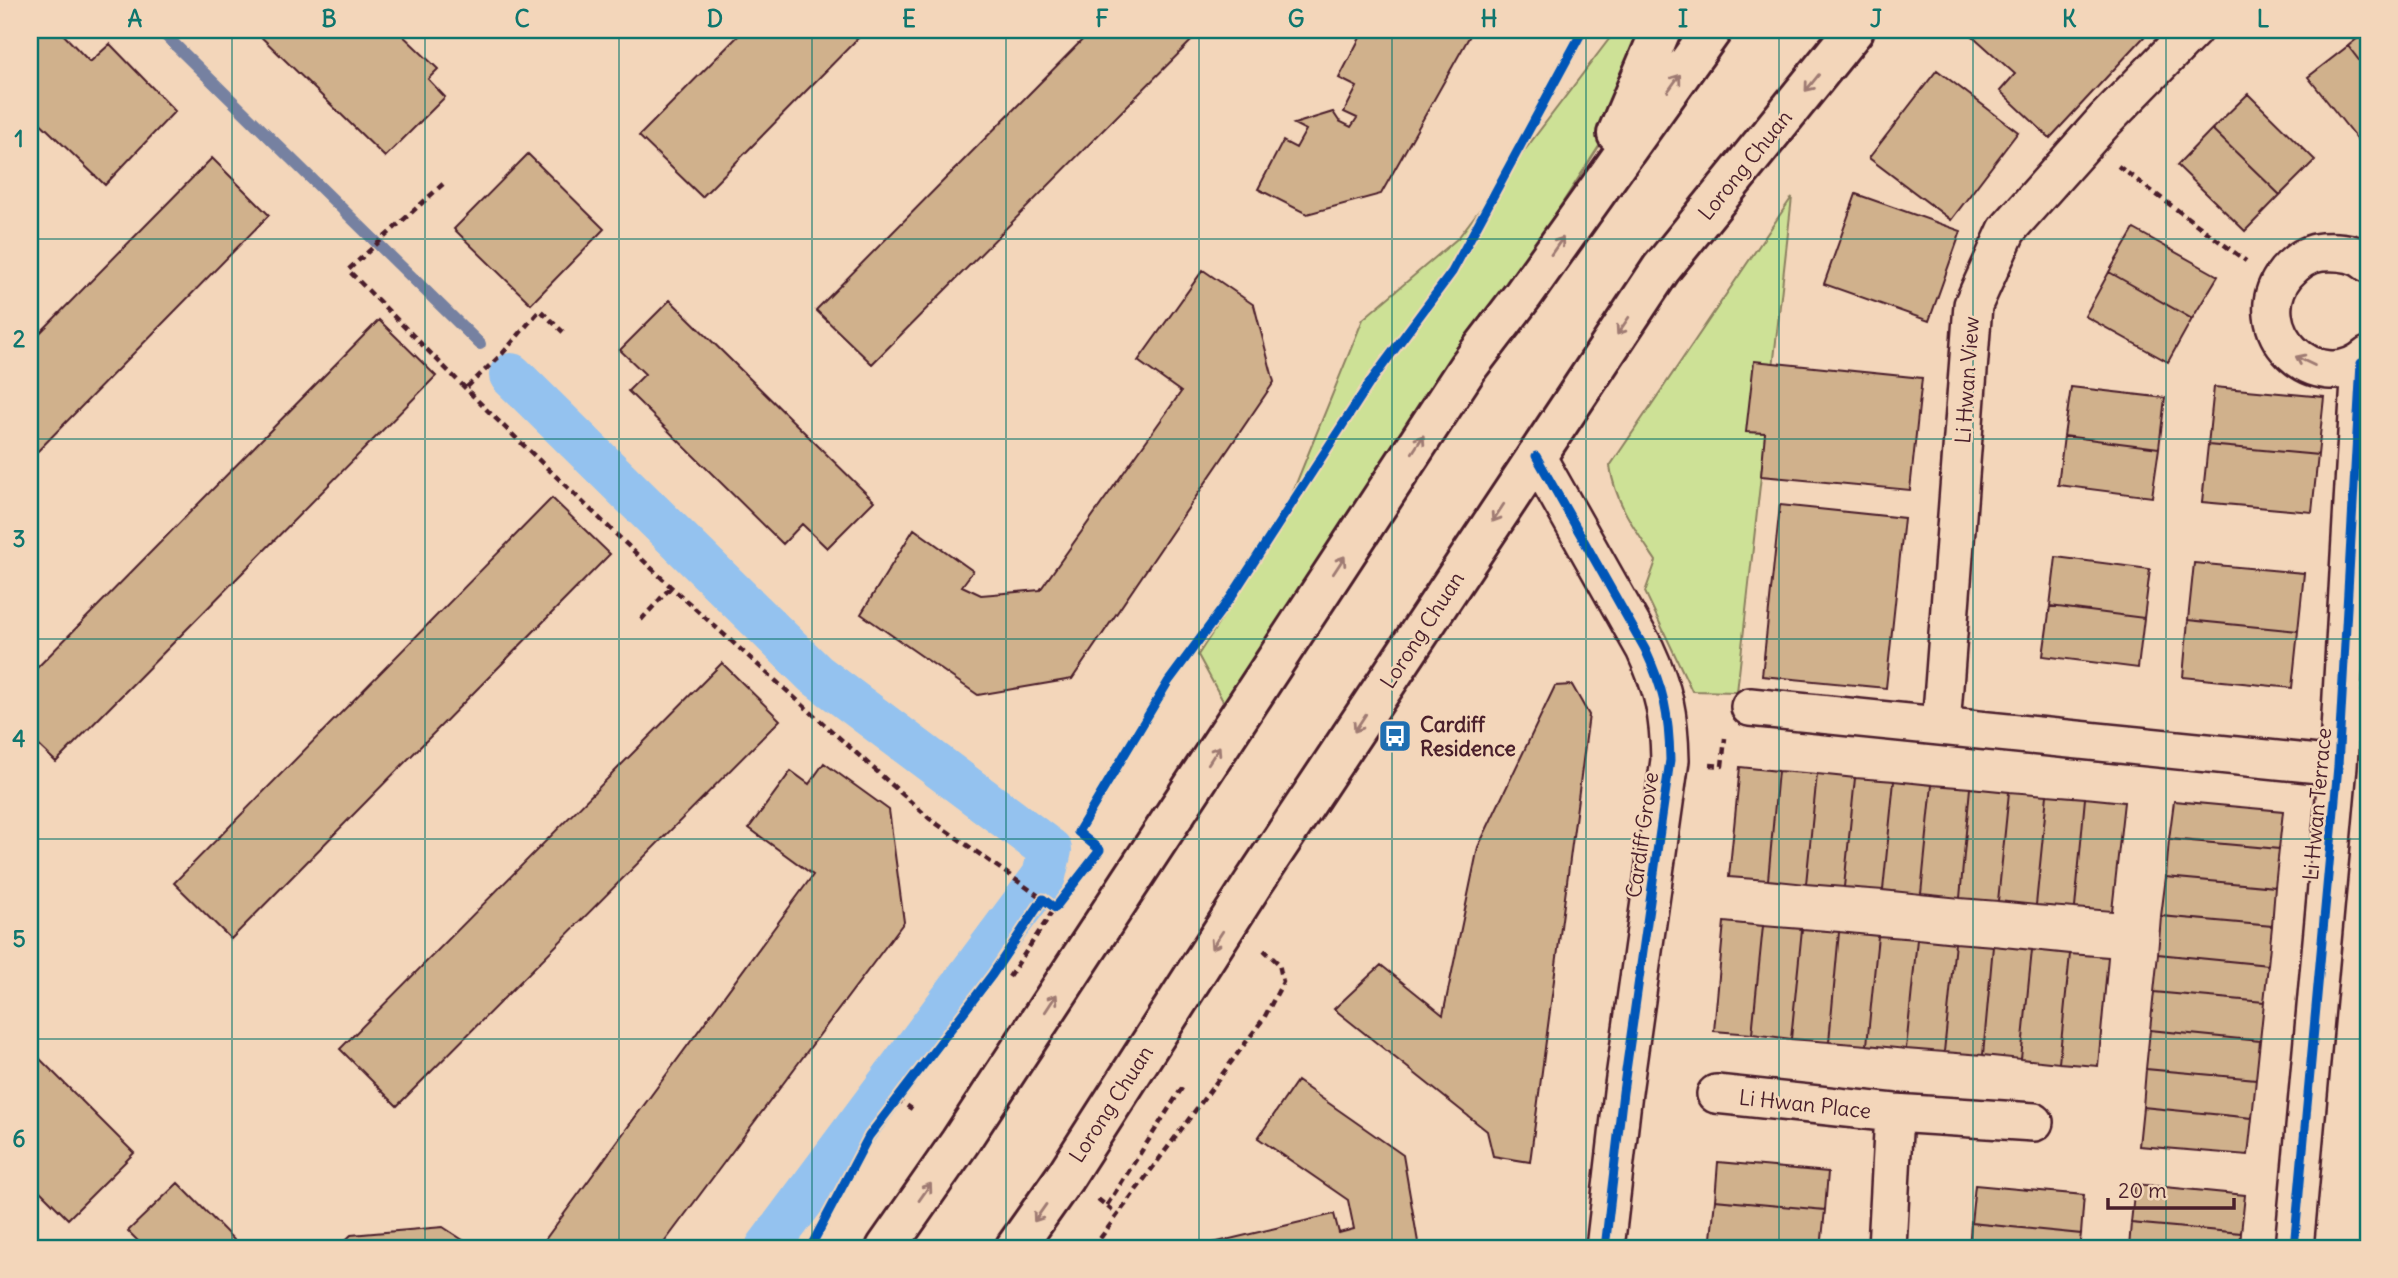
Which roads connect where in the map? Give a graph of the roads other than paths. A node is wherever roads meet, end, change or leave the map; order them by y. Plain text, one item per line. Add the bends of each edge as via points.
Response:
1 (1661, 30) edge
2 (1712, 30) edge
3 (1854, 30) edge
4 (2193, 30) edge
5 (1591, 198) junction
6 (2368, 263) edge
7 (2365, 359) edge
8 (1536, 456) junction
9 (1749, 708) road end
10 (1941, 726) junction
11 (2338, 766) junction
12 (1716, 1094) dead end
13 (1894, 1113) junction
14 (2034, 1122) dead end
15 (886, 1248) edge
16 (1015, 1248) edge
17 (1605, 1248) edge
18 (1887, 1248) edge
19 (2294, 1248) edge

1 - 5 main road
5 -> 2 main road
3 -> 8 main road, Lorong Chuan via 1661,270
4 - 10 street, Li Hwan View via 2007,230 1973,305
15 -> 5 main road via 1468,368
7 -> 6 street, Li Hwan Terrace via 2336,370 2312,366 2290,354 2277,333 2272,308 2278,284 2294,264 2315,253 2341,251
7 - 11 street, Li Hwan Terrace
8 -> 16 main road, Lorong Chuan
8 - 17 street, Cardiff Grove via 1645,649 1659,679 1670,727 1670,760
9 - 10 street
10 - 11 street
11 - 19 street, Li Hwan Terrace
12 - 13 street, Li Hwan Place
13 - 14 street, Li Hwan Place
13 - 18 street, Li Hwan Place

